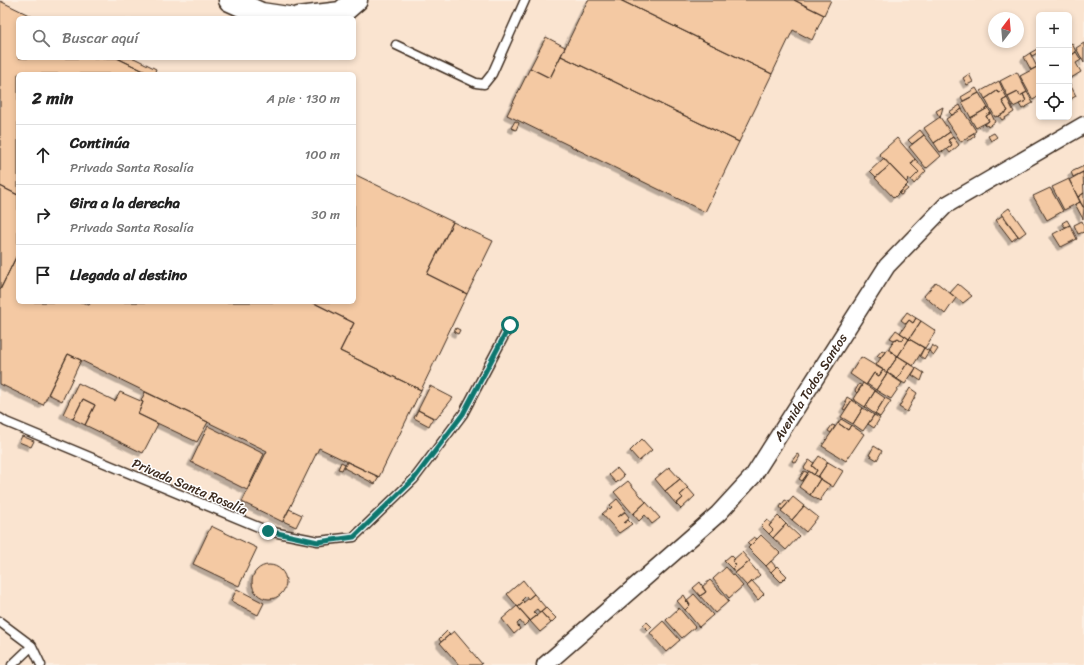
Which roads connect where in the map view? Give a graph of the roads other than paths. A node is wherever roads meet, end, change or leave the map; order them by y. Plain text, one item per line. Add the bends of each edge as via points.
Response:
1 (230, 0) edge
2 (356, 0) edge
3 (525, 0) edge
4 (274, 16) edge
5 (316, 16) edge
6 (396, 45) dead end
7 (1084, 125) edge
8 (510, 325) dead end
9 (0, 418) edge
10 (0, 622) edge
11 (32, 646) junction
12 (12, 665) edge
13 (41, 665) edge
14 (545, 665) edge

1 - 4 street via 261,14
2 - 5 street via 341,13
3 - 6 lane via 492,74 484,84 476,83
7 - 14 street, Avenida Todos Santos via 946,205 887,266 754,476 718,514
8 - 9 lane, Privada Santa Rosalía via 463,414 414,479 354,537 318,542 268,531
10 - 11 lane
11 - 12 lane
11 - 13 lane

